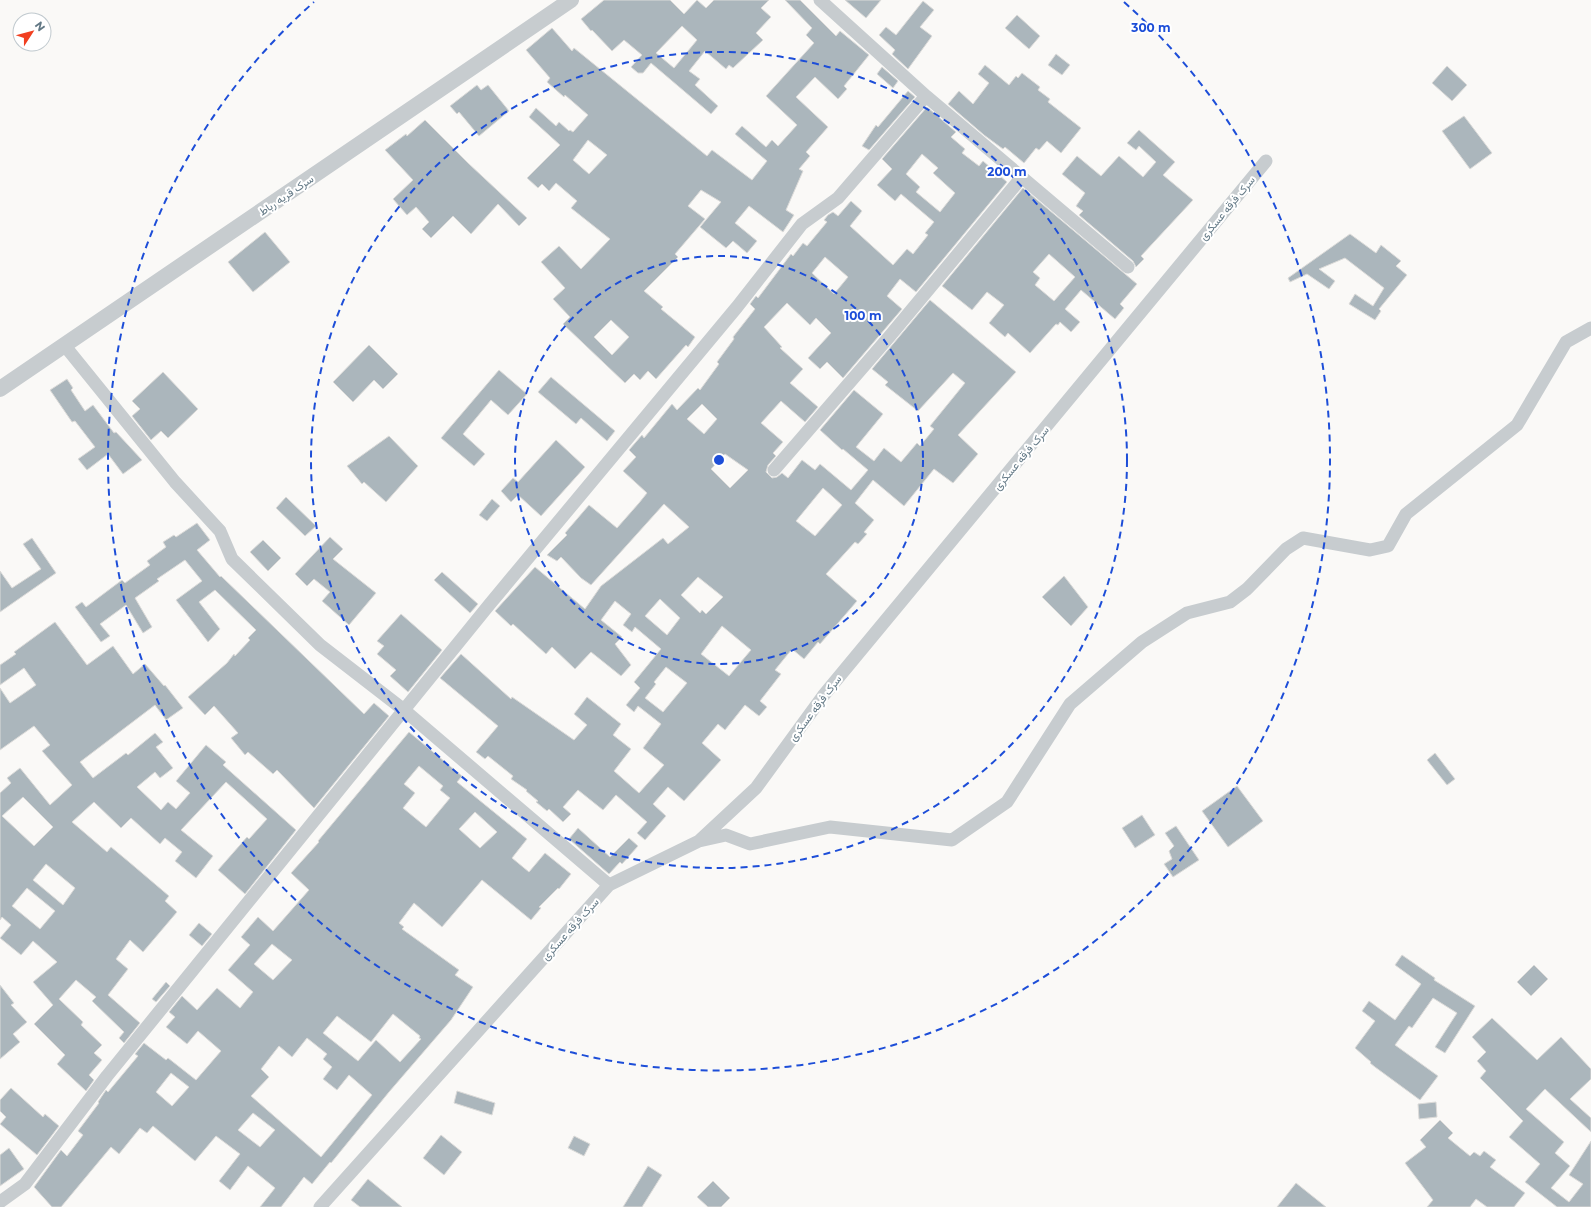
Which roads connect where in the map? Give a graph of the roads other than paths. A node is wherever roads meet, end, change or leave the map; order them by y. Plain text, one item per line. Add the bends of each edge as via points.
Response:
1 (571, 0) edge
2 (820, 0) edge
3 (926, 96) junction
4 (1266, 161) dead end
5 (1022, 177) junction
6 (1128, 267) dead end
7 (1591, 328) edge
8 (65, 346) junction
9 (0, 389) edge
10 (774, 470) dead end
11 (404, 710) junction
12 (699, 841) junction
13 (609, 885) junction
14 (0, 1202) edge
15 (320, 1207) edge

1 - 8 street, سرک قریه رباط
2 - 3 street
3 - 5 street
3 - 11 street via 838,198 802,224 737,307
4 - 12 street, سرک فرقه عسکری via 823,696 756,788
5 - 6 street
5 - 10 street via 889,338
7 - 12 street via 1566,342 1517,425 1406,514 1388,546 1370,550 1303,538 1286,549 1247,589 1230,602 1187,613 1142,642 1070,704 1007,802 952,840 830,828 750,844 726,835
8 - 9 street, سرک قریه رباط
8 - 11 street via 174,482 220,531 232,558 320,645
11 - 13 street
11 - 14 street via 107,1076 25,1184
12 - 13 street, سرک فرقه عسکری
13 - 15 street, سرک فرقه عسکری

